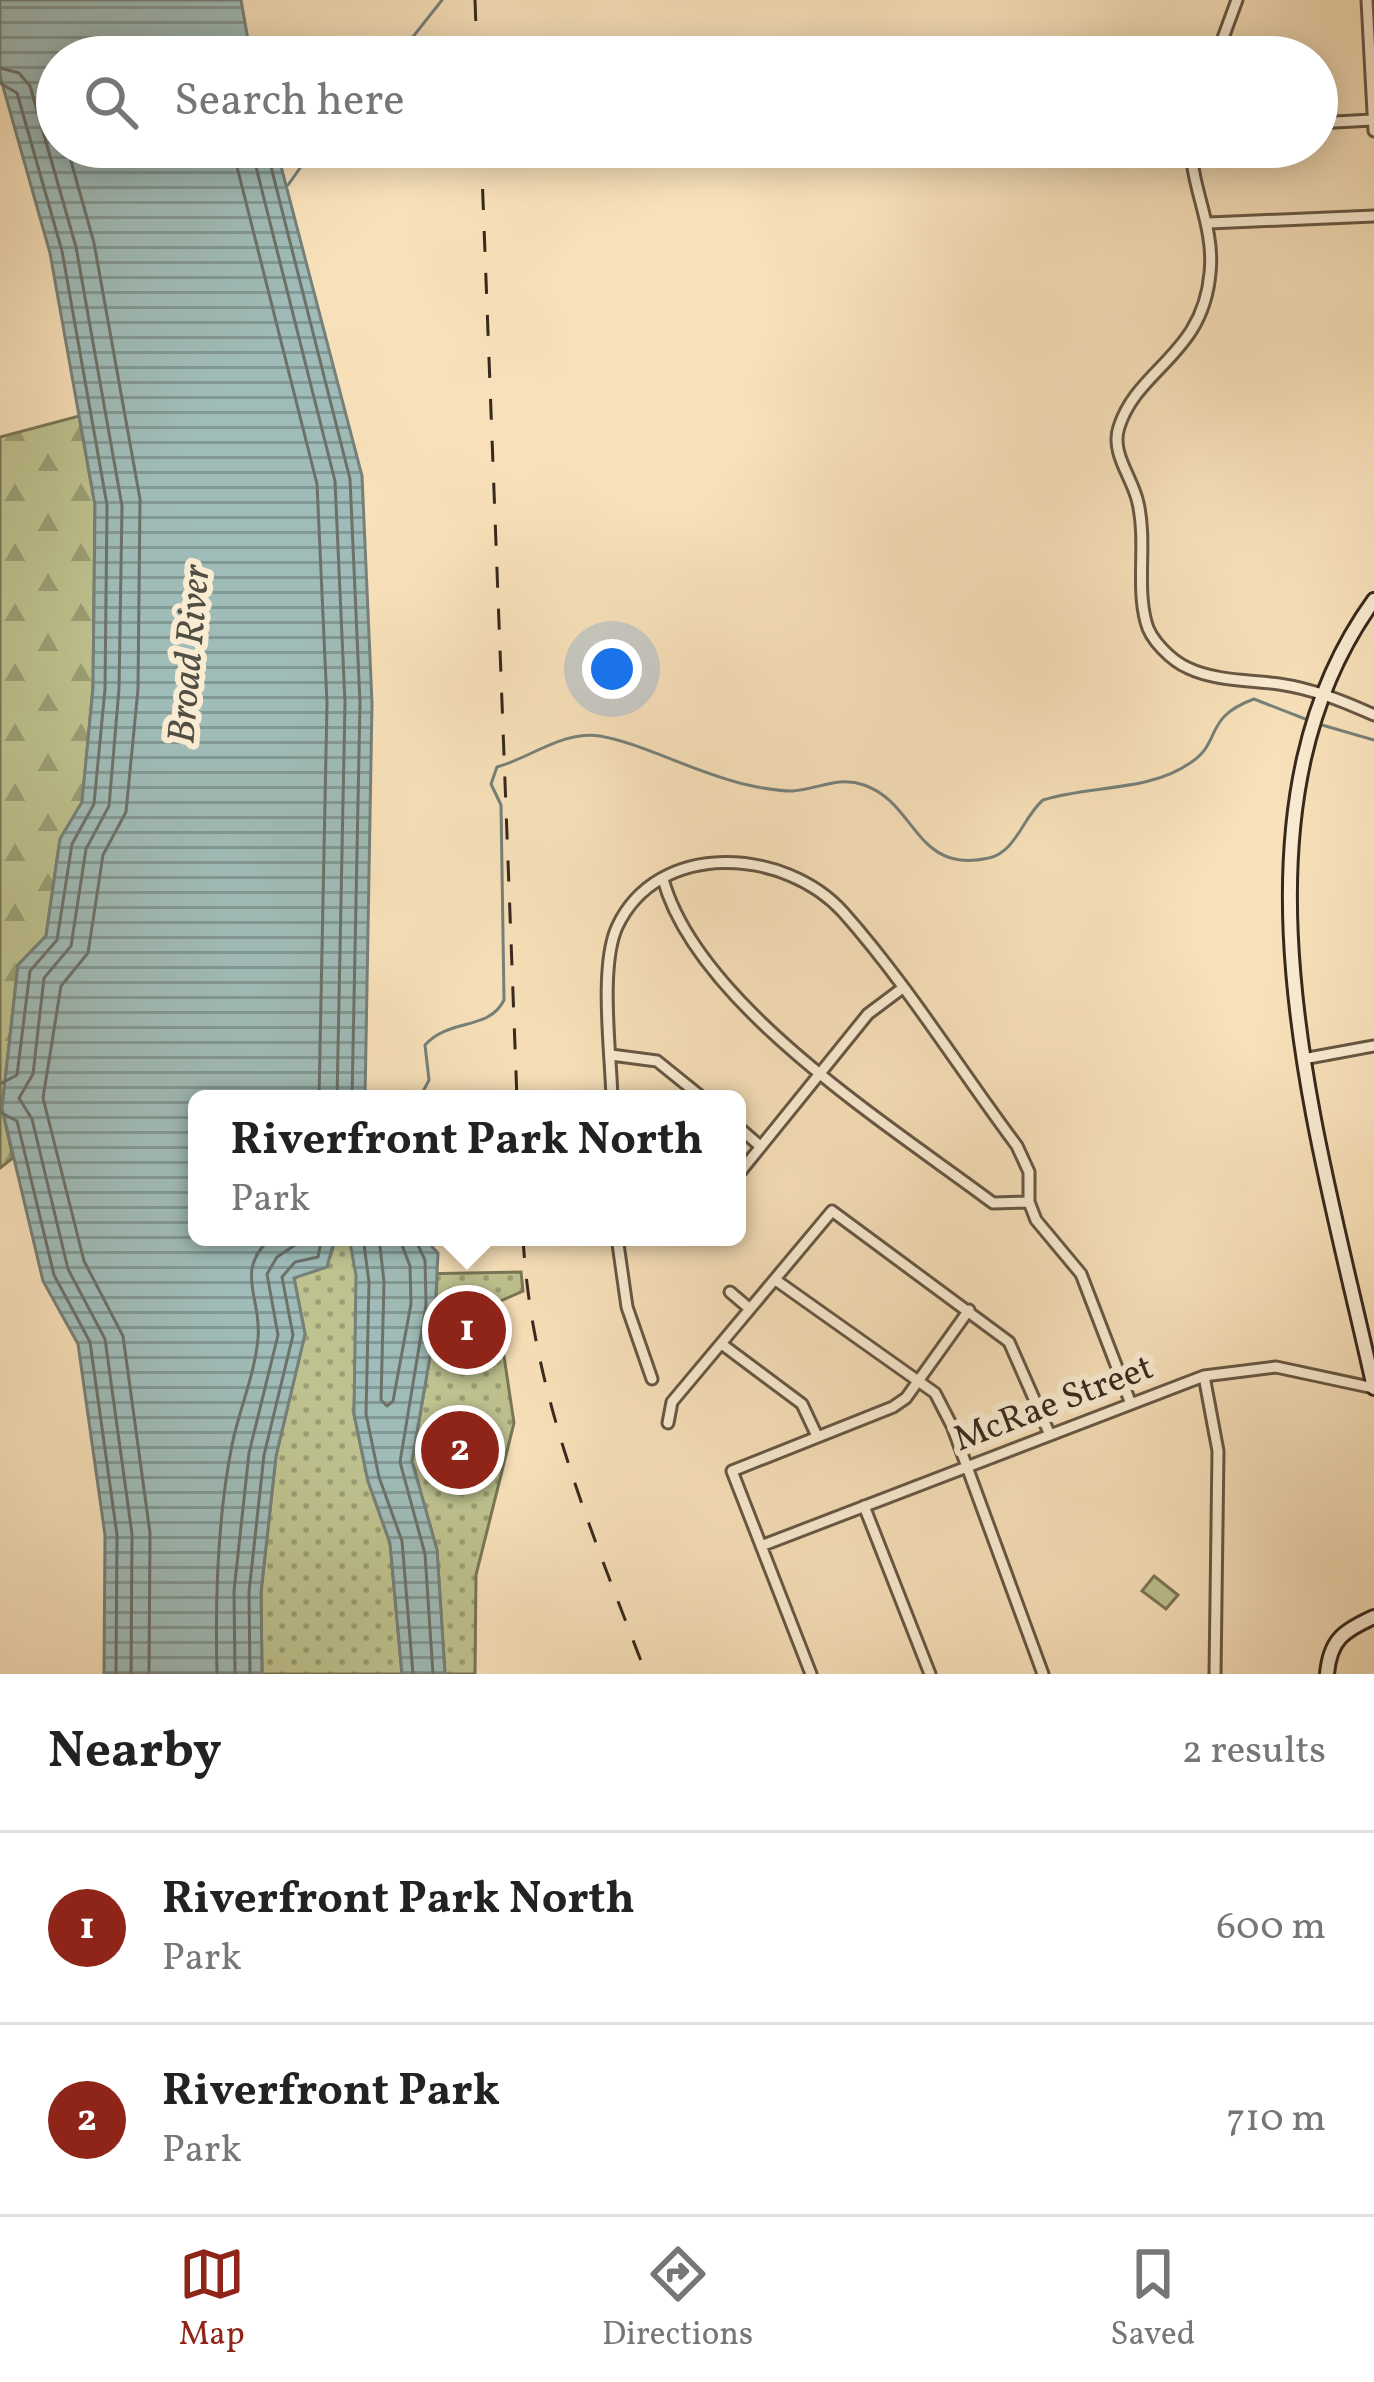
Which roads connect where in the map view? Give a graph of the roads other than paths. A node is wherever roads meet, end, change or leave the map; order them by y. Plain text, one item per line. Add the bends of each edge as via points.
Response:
1 (1237, 0) edge
2 (1367, 0) edge
3 (1224, 36) edge
4 (1338, 125) edge
5 (1373, 126) edge
6 (1196, 168) edge
7 (1374, 216) edge
8 (1209, 223) junction
9 (1374, 600) edge
10 (1327, 694) junction
11 (1374, 715) edge
12 (663, 879) junction
13 (900, 990) junction
14 (1374, 1046) edge
15 (611, 1055) junction
16 (1302, 1060) junction
17 (820, 1073) junction
18 (612, 1090) edge
19 (693, 1090) edge
20 (746, 1134) edge
21 (760, 1146) junction
22 (746, 1164) edge
23 (1029, 1202) junction
24 (618, 1246) edge
25 (777, 1281) junction
26 (730, 1292) dead end
27 (750, 1309) junction
28 (970, 1310) junction
29 (723, 1345) junction
30 (1204, 1376) junction
31 (652, 1378) dead end
32 (917, 1380) junction
33 (1374, 1388) edge
34 (1131, 1404) junction
35 (668, 1423) dead end
36 (1051, 1435) junction
37 (818, 1436) junction
38 (968, 1467) junction
39 (865, 1506) junction
40 (761, 1546) junction
41 (1374, 1617) edge
42 (811, 1674) edge
43 (930, 1674) edge
44 (1043, 1674) edge
45 (1215, 1674) edge
46 (1327, 1674) edge

1 - 3 street
2 - 5 street
4 - 5 street
6 - 8 street
7 - 8 street
8 - 10 street via 1210,274 1199,322 1132,400 1117,430 1117,453 1140,507 1146,624 1188,668
9 - 10 street via 1350,634
10 - 11 street
10 - 16 street via 1300,779 1287,907
12 - 13 street via 699,862 735,859 796,881 840,909
12 - 15 street via 618,926 610,957
12 - 17 street via 705,957
13 - 17 street via 868,1014
13 - 23 street via 1017,1147 1029,1172
14 - 16 street
15 - 18 street
15 - 19 street via 657,1060
16 - 33 street
17 - 21 street
17 - 23 street via 993,1204
20 - 21 street
21 - 22 street
23 - 34 street via 1082,1274
24 - 31 street via 627,1307
25 - 27 street
25 - 28 street via 832,1211
25 - 32 street
26 - 27 street
27 - 29 street
28 - 32 street
28 - 36 street via 1017,1354
29 - 35 street via 672,1402
29 - 37 street via 802,1404
30 - 33 street, McRae Street via 1276,1367
30 - 34 street, McRae Street
30 - 45 street via 1218,1451
32 - 37 street via 893,1407
32 - 38 street via 944,1407
34 - 36 street, McRae Street
36 - 38 street, McRae Street
37 - 40 street via 732,1471
38 - 39 street, McRae Street
38 - 44 street
39 - 40 street, McRae Street
39 - 43 street
40 - 42 street
41 - 46 street via 1329,1647

